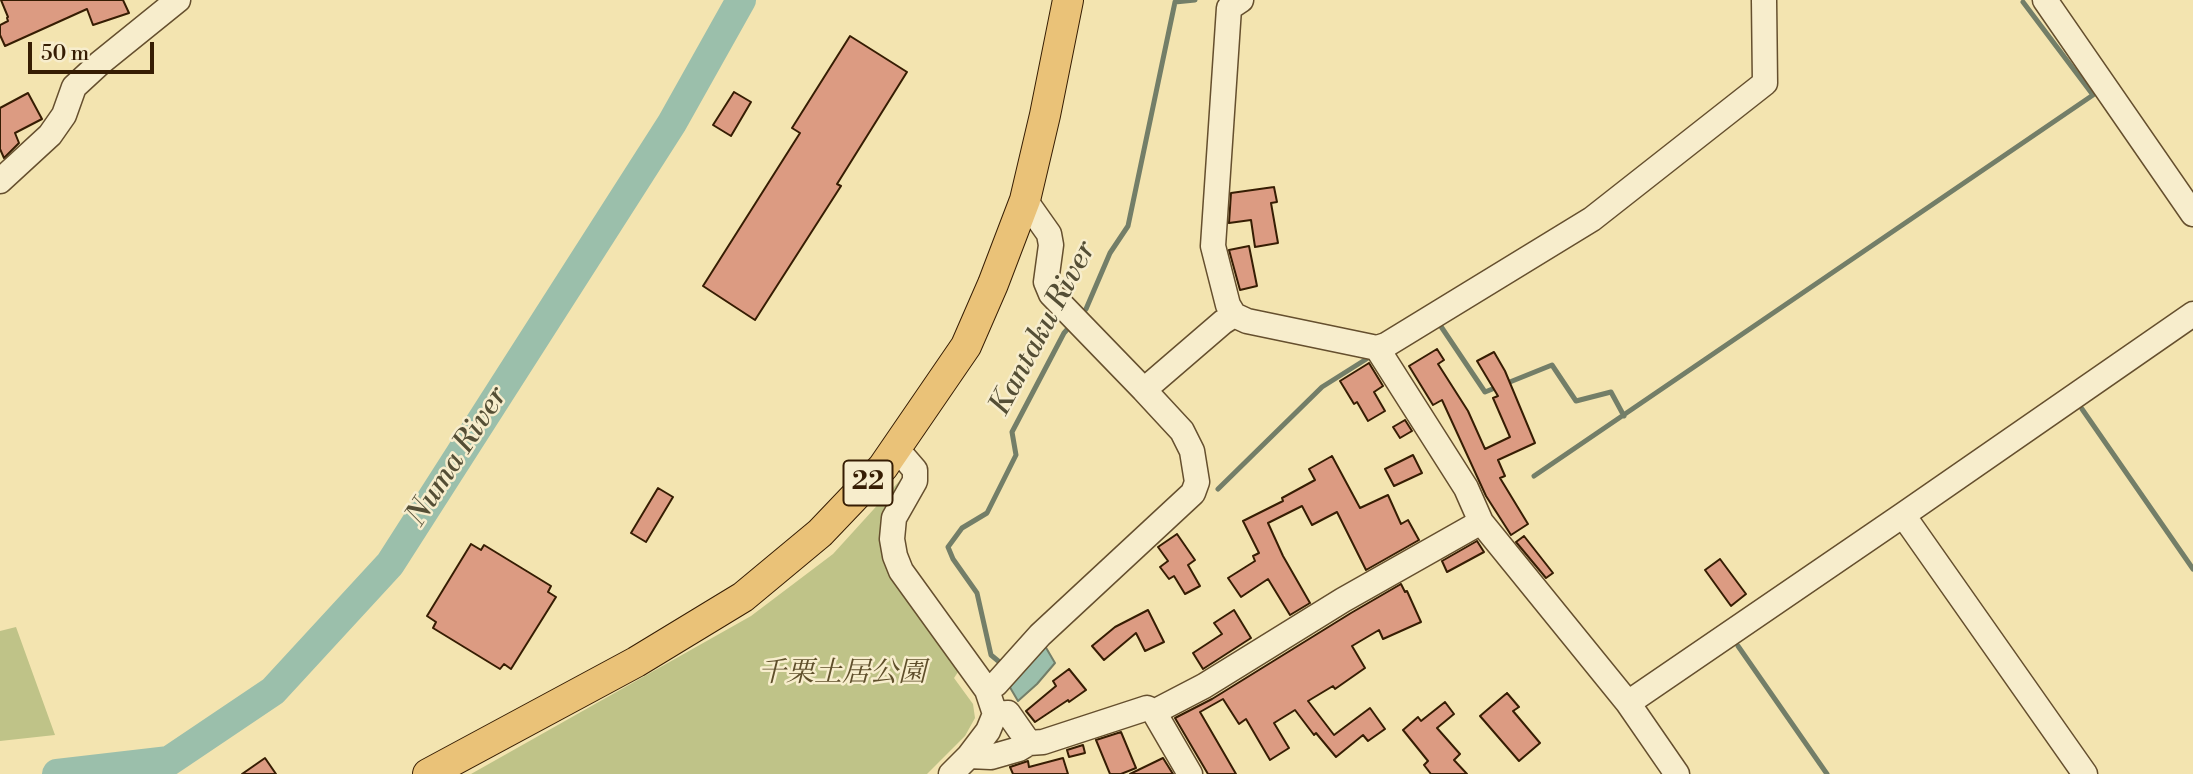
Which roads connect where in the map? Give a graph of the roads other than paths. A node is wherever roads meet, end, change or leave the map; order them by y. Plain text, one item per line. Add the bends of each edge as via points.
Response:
1 (178, 0) edge
2 (1068, 0) edge
3 (1241, 0) edge
4 (1764, 0) edge
5 (2045, 0) edge
6 (0, 181) edge
7 (1025, 200) junction
8 (2193, 214) edge
9 (2193, 314) edge
10 (1234, 316) junction
11 (1377, 348) junction
12 (1144, 390) junction
13 (896, 448) junction
14 (1903, 516) junction
15 (1481, 522) junction
16 (987, 690) junction
17 (1628, 703) junction
18 (1154, 712) junction
19 (995, 714) junction
20 (1029, 743) junction
21 (970, 756) junction
22 (428, 774) edge
23 (951, 774) edge
24 (1190, 774) edge
25 (1677, 774) edge
26 (2085, 774) edge

1 - 6 street via 74,88 50,135
2 - 7 main road, 22
3 - 10 street via 1229,8 1213,246
4 - 11 street via 1765,83 1592,219
5 - 8 street
7 - 12 street via 1049,234 1046,282 1051,294
7 - 13 main road, 22 via 966,346
9 - 14 street
10 - 11 street
10 - 12 street
11 - 15 street via 1466,488
12 - 16 street via 1182,431 1192,451 1197,482 1194,493
13 - 16 street via 915,470 915,481 894,518 895,556 901,571
13 - 22 main road, 22 via 820,533 743,597 636,662
14 - 17 street
14 - 26 street
15 - 17 street
15 - 18 street
16 - 19 street
17 - 25 street
18 - 20 street via 1147,708
18 - 24 street
19 - 20 street via 1008,713
19 - 21 street
20 - 21 street via 991,757
21 - 23 street

